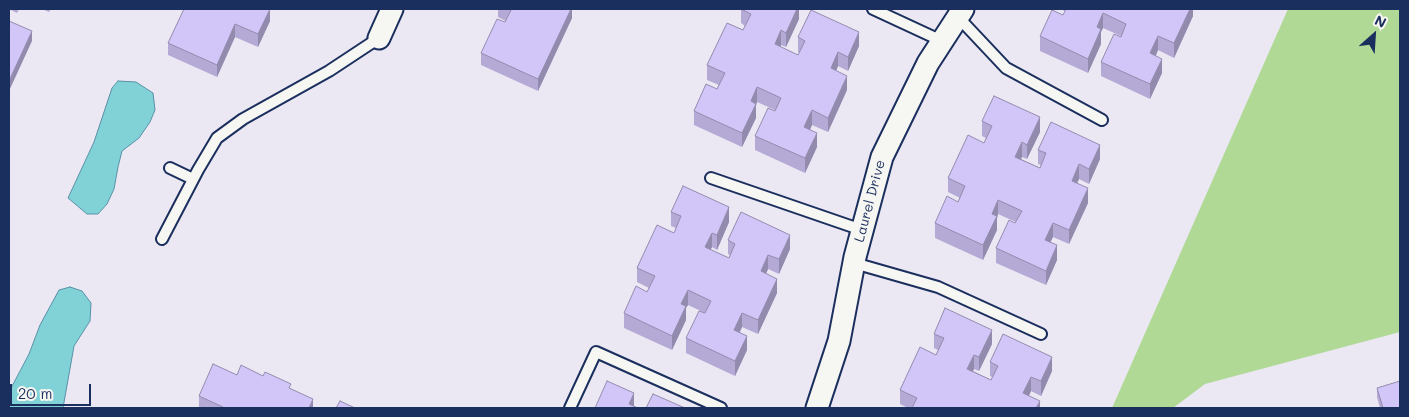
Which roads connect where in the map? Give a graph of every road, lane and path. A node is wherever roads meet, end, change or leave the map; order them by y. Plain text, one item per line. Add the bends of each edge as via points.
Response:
1 (392, 9) edge
2 (873, 9) edge
3 (961, 13) edge
4 (379, 38) joint
5 (942, 41) junction
6 (1102, 120) dead end
7 (170, 168) dead end
8 (711, 178) dead end
9 (193, 179) junction
10 (862, 230) junction
11 (162, 239) dead end
12 (854, 263) junction
13 (1041, 334) dead end
14 (570, 408) edge
15 (721, 408) edge
16 (817, 408) edge

1 - 4 street
2 - 5 lane
3 - 5 street, Laurel Drive
3 - 6 lane via 1006,68
4 - 9 lane via 329,71 243,119 217,138
5 - 10 street, Laurel Drive via 882,157
7 - 9 lane
8 - 10 lane
9 - 11 lane
10 - 12 street, Laurel Drive
12 - 13 lane via 938,287
12 - 16 street, Laurel Drive via 839,341
14 - 15 lane via 596,352

